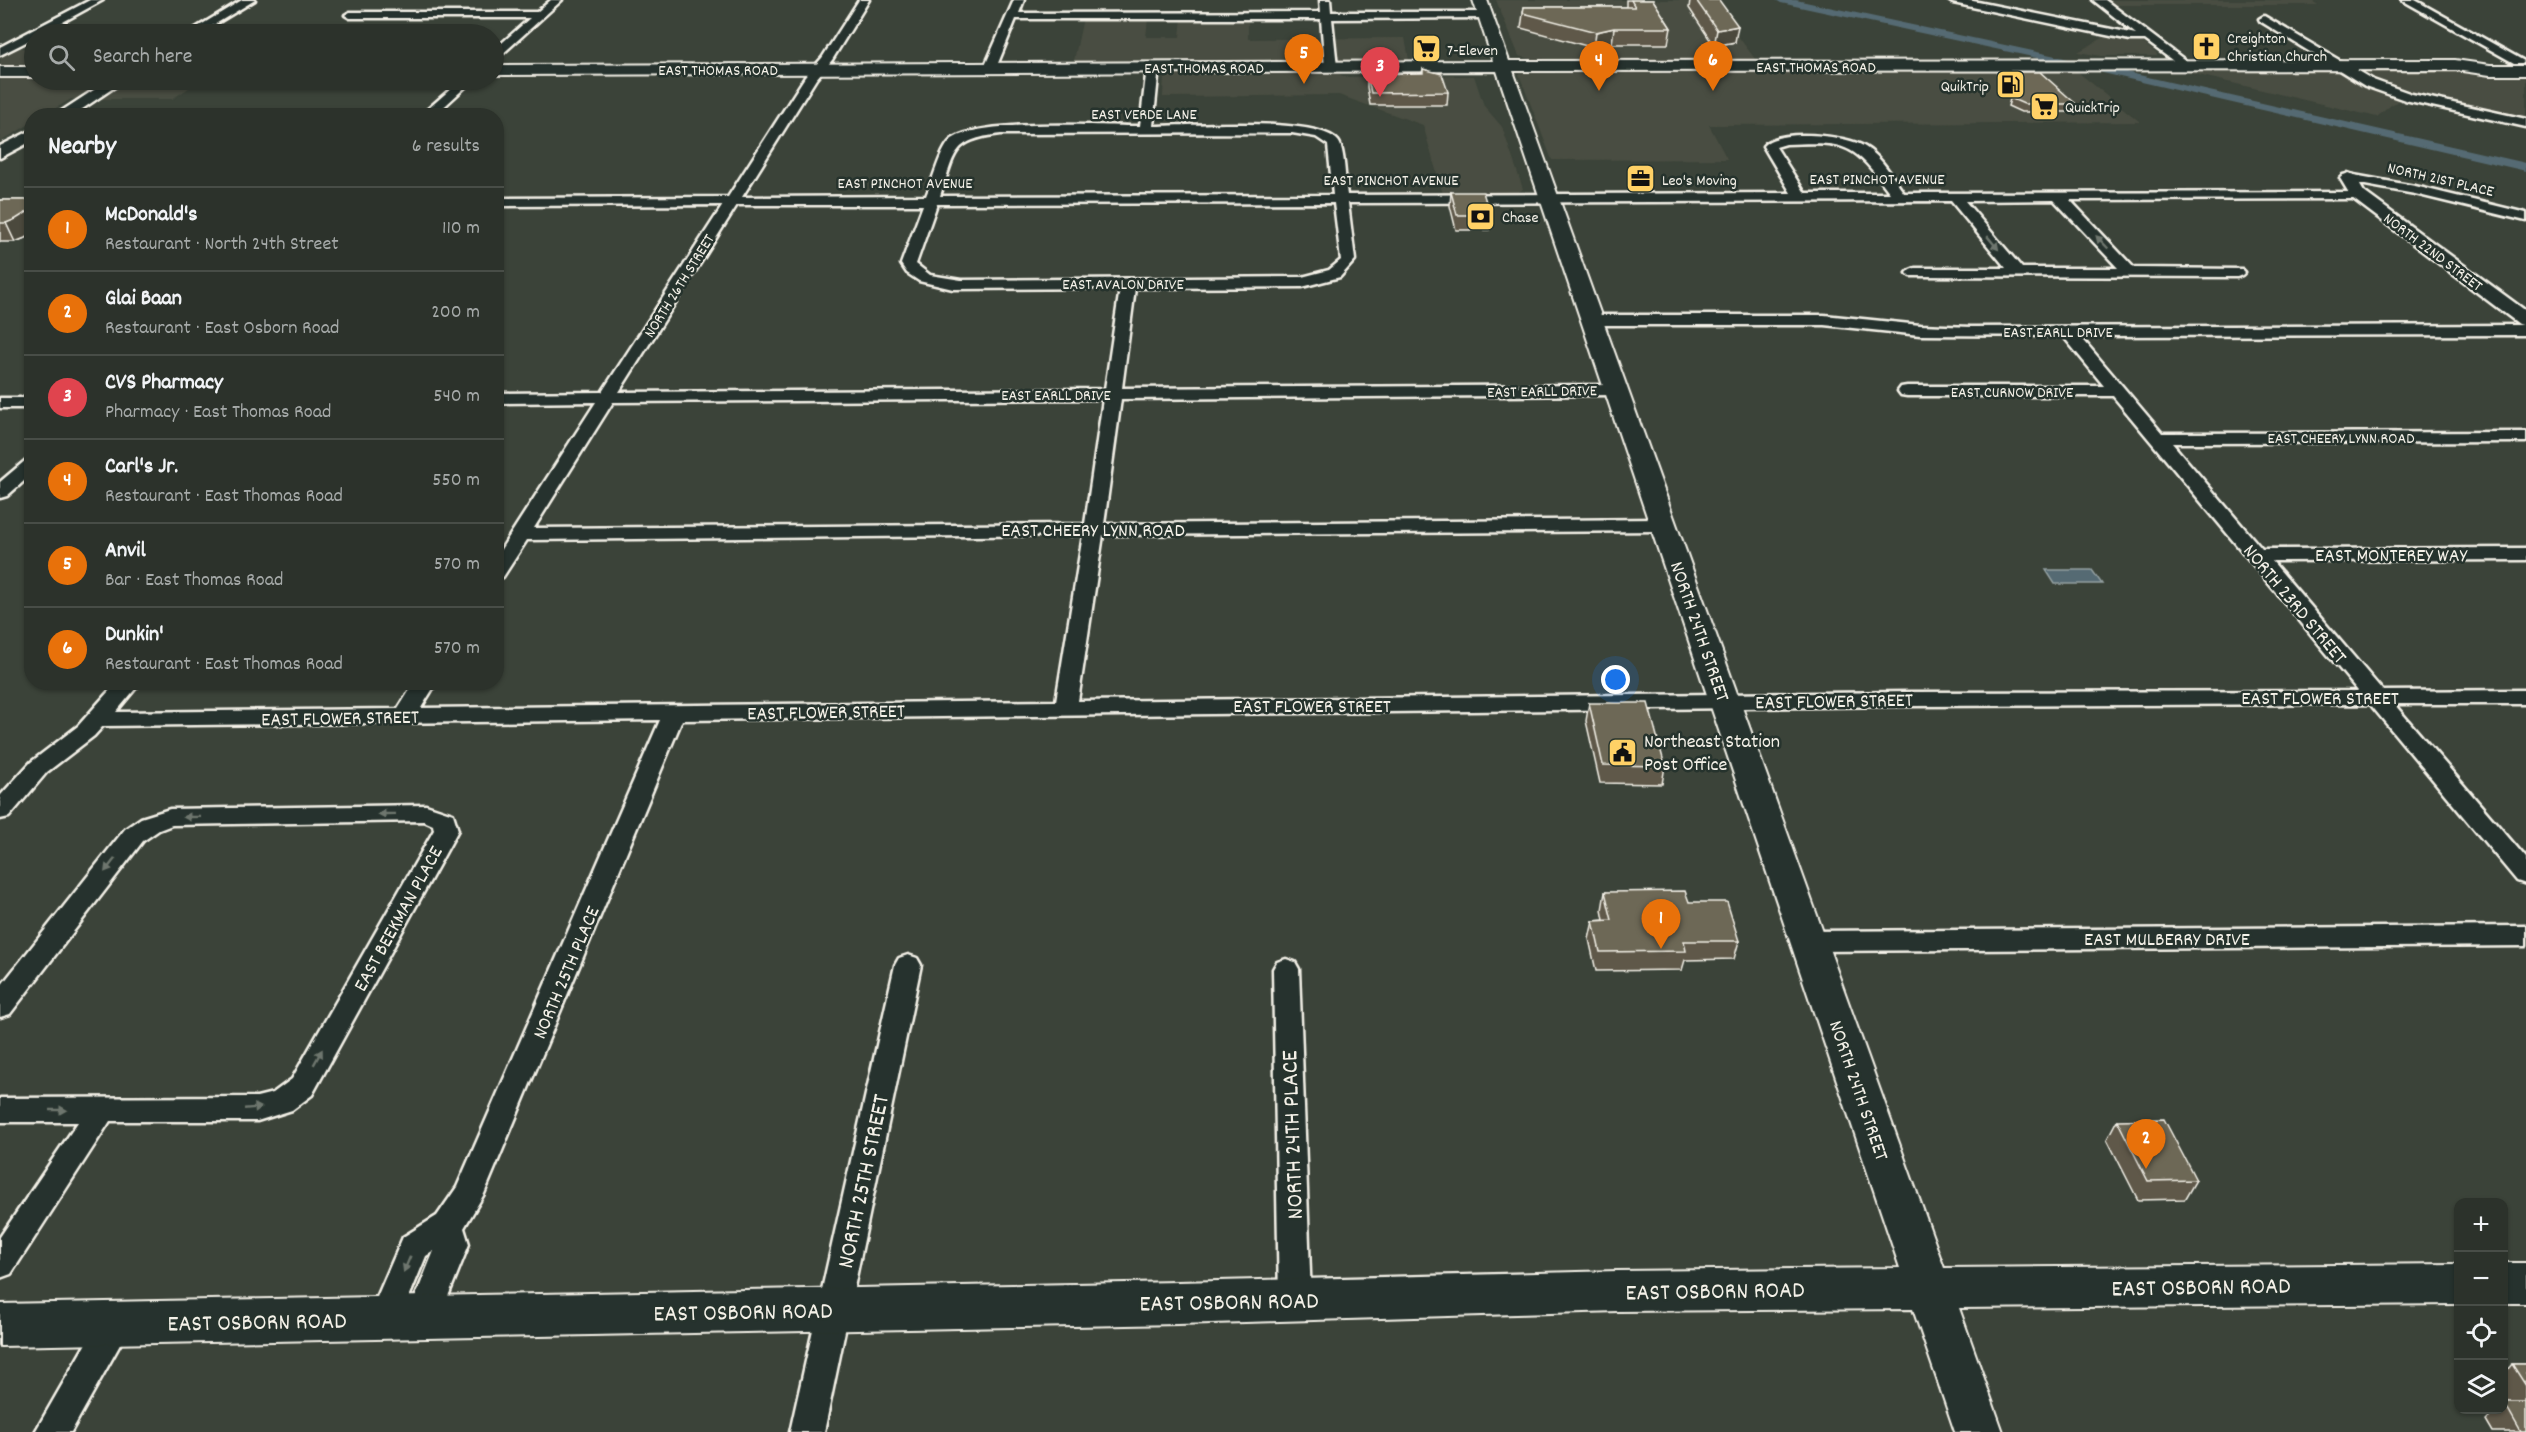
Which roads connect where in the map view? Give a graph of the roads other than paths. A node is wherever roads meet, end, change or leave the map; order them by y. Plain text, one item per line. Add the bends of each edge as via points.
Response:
1 (98, 0) edge
2 (250, 0) edge
3 (557, 0) edge
4 (864, 0) edge
5 (1018, 0) edge
6 (1173, 0) edge
7 (1325, 0) edge
8 (1953, 0) edge
9 (2098, 0) edge
10 (2407, 0) edge
11 (1482, 7) edge
12 (350, 15) dead end
13 (541, 15) junction
14 (1171, 15) junction
15 (1327, 15) junction
16 (1012, 16) junction
17 (2264, 19) dead end
18 (53, 24) edge
19 (209, 24) edge
20 (2148, 37) junction
21 (24, 39) edge
22 (504, 47) edge
23 (0, 52) edge
24 (2184, 64) junction
25 (2523, 64) edge
26 (2337, 65) junction
27 (1503, 66) junction
28 (1154, 67) junction
29 (1331, 67) junction
30 (990, 68) junction
31 (819, 69) junction
32 (504, 70) edge
33 (0, 72) edge
34 (24, 72) edge
35 (102, 90) edge
36 (456, 90) edge
37 (74, 108) edge
38 (435, 108) edge
39 (2526, 123) edge
40 (1146, 129) junction
41 (24, 139) edge
42 (0, 153) edge
43 (2348, 178) joint
44 (2358, 195) junction
45 (1548, 196) junction
46 (1800, 196) junction
47 (1900, 196) junction
48 (1954, 196) junction
49 (2058, 196) junction
50 (1341, 198) junction
51 (732, 200) junction
52 (933, 200) junction
53 (504, 202) edge
54 (2526, 217) edge
55 (2237, 272) dead end
56 (1915, 273) dead end
57 (2018, 273) junction
58 (2131, 273) junction
59 (1128, 283) junction
60 (1591, 320) junction
61 (2526, 320) edge
62 (2526, 330) edge
63 (2067, 331) junction
64 (1616, 390) junction
65 (1906, 391) dead end
66 (2117, 391) junction
67 (1111, 393) junction
68 (608, 397) junction
69 (504, 398) edge
70 (0, 403) edge
71 (24, 403) edge
72 (2526, 437) edge
73 (2157, 438) junction
74 (24, 471) edge
75 (0, 492) edge
76 (1663, 525) junction
77 (1094, 529) junction
78 (522, 534) junction
79 (2526, 554) edge
80 (2255, 555) junction
81 (504, 561) edge
82 (123, 690) edge
83 (421, 690) edge
84 (2375, 696) junction
85 (2526, 697) edge
86 (1725, 701) junction
87 (1066, 707) junction
88 (674, 713) junction
89 (405, 716) junction
90 (98, 719) junction
91 (0, 811) edge
92 (2526, 875) edge
93 (2526, 936) edge
94 (1808, 941) junction
95 (908, 964) dead end
96 (1286, 969) dead end
97 (0, 1007) edge
98 (0, 1110) edge
99 (102, 1110) junction
100 (0, 1264) edge
101 (2508, 1283) edge
102 (2526, 1283) edge
103 (2454, 1284) edge
104 (1929, 1288) junction
105 (1295, 1300) junction
106 (835, 1308) junction
107 (403, 1318) junction
108 (116, 1323) junction
109 (0, 1326) edge
110 (52, 1432) edge
111 (807, 1432) edge
112 (1979, 1432) edge

1 - 18 street
2 - 19 street
3 - 13 street
4 - 31 street, NORTH 26TH STREET
5 - 16 street
6 - 14 street
7 - 15 street
8 - 20 street via 2130,37
9 - 20 street
10 - 25 street
11 - 15 street
11 - 27 main road, NORTH 24TH STREET
12 - 13 street
13 - 22 street
14 - 15 street
14 - 16 street
15 - 29 street
16 - 30 street
17 - 26 street
20 - 24 street
21 - 23 street
24 - 26 main road, EAST THOMAS ROAD
24 - 27 main road, EAST THOMAS ROAD
25 - 26 main road, EAST THOMAS ROAD via 2490,70 2455,65
26 - 39 street via 2369,83 2409,97
27 - 29 main road, EAST THOMAS ROAD
27 - 45 main road, NORTH 24TH STREET
28 - 29 main road, EAST THOMAS ROAD
28 - 30 main road, EAST THOMAS ROAD
28 - 40 street
30 - 31 main road, EAST THOMAS ROAD
31 - 32 main road, EAST THOMAS ROAD
31 - 51 street, NORTH 26TH STREET
33 - 34 main road
35 - 37 street
36 - 38 street
40 - 50 street, EAST VERDE LANE via 1292,129 1320,133 1334,144
40 - 52 street, EAST VERDE LANE via 1001,130 968,136 952,146
41 - 42 street
43 - 44 street, NORTH 22ND STREET
43 - 54 street, NORTH 21ST PLACE
44 - 49 street, EAST PINCHOT AVENUE
44 - 61 street, NORTH 22ND STREET
45 - 46 street, EAST PINCHOT AVENUE
45 - 50 street, EAST PINCHOT AVENUE
45 - 60 main road, NORTH 24TH STREET
46 - 47 street, EAST PINCHOT AVENUE
46 - 47 street via 1771,151 1772,144 1830,140 1856,145 1865,150
47 - 48 street, EAST PINCHOT AVENUE
48 - 49 street, EAST PINCHOT AVENUE
48 -> 57 street
58 -> 49 street
50 - 52 street, EAST PINCHOT AVENUE
50 - 59 street, EAST AVALON DRIVE via 1348,260 1338,272 1327,277 1302,282
51 - 52 street, EAST PINCHOT AVENUE
51 - 53 street, EAST PINCHOT AVENUE
51 - 68 street, NORTH 26TH STREET
52 - 59 street, EAST AVALON DRIVE via 908,264 919,276 961,285
55 - 58 street
56 - 57 street
57 - 58 street
59 - 67 street
60 - 63 street, EAST EARLL DRIVE via 1802,319 1938,331
60 - 64 main road, NORTH 24TH STREET
62 - 63 street, EAST EARLL DRIVE
63 - 66 street, NORTH 23RD STREET
64 - 67 street, EAST EARLL DRIVE
64 - 76 main road, NORTH 24TH STREET
65 - 66 street, EAST CURNOW DRIVE
66 - 73 street, NORTH 23RD STREET
67 - 68 street, EAST EARLL DRIVE
67 - 77 street
68 - 69 street, EAST EARLL DRIVE
68 - 78 street, NORTH 26TH STREET
70 - 71 street
72 - 73 street, EAST CHEERY LYNN ROAD
73 - 80 street, NORTH 23RD STREET
74 - 75 street
76 - 77 street, EAST CHEERY LYNN ROAD
76 - 86 main road, NORTH 24TH STREET
77 - 78 street, EAST CHEERY LYNN ROAD
77 - 87 street
78 - 81 street, NORTH 26TH STREET
79 - 80 street, EAST MONTEREY WAY
80 - 84 street, NORTH 23RD STREET
82 - 90 street
83 - 89 street
84 - 85 street, EAST FLOWER STREET
84 - 86 street, EAST FLOWER STREET
84 - 92 street, NORTH 23RD STREET
86 - 87 street, EAST FLOWER STREET
86 - 94 main road, NORTH 24TH STREET
87 - 88 street, EAST FLOWER STREET
88 - 89 street, EAST FLOWER STREET
88 - 107 street, NORTH 25TH PLACE via 469,1194 448,1226 453,1244
89 - 90 street, EAST FLOWER STREET
90 - 91 street via 39,767
93 - 94 street, EAST MULBERRY DRIVE
94 - 104 main road, NORTH 24TH STREET
95 - 106 street, NORTH 25TH STREET
96 - 105 street, NORTH 24TH PLACE
99 -> 97 street, EAST BEEKMAN PLACE via 257,1109 282,1102 302,1087 446,830 444,820 426,813 402,813 170,818 150,824 134,835
98 -> 99 street, EAST BEEKMAN PLACE
99 - 100 street
101 - 102 main road
103 - 104 main road, EAST OSBORN ROAD
104 - 105 main road, EAST OSBORN ROAD
104 - 112 main road, NORTH 24TH STREET
105 - 106 main road, EAST OSBORN ROAD
106 - 107 main road, EAST OSBORN ROAD
106 - 111 street, NORTH 25TH STREET
107 - 108 main road, EAST OSBORN ROAD
108 - 109 main road, EAST OSBORN ROAD
108 - 110 street

